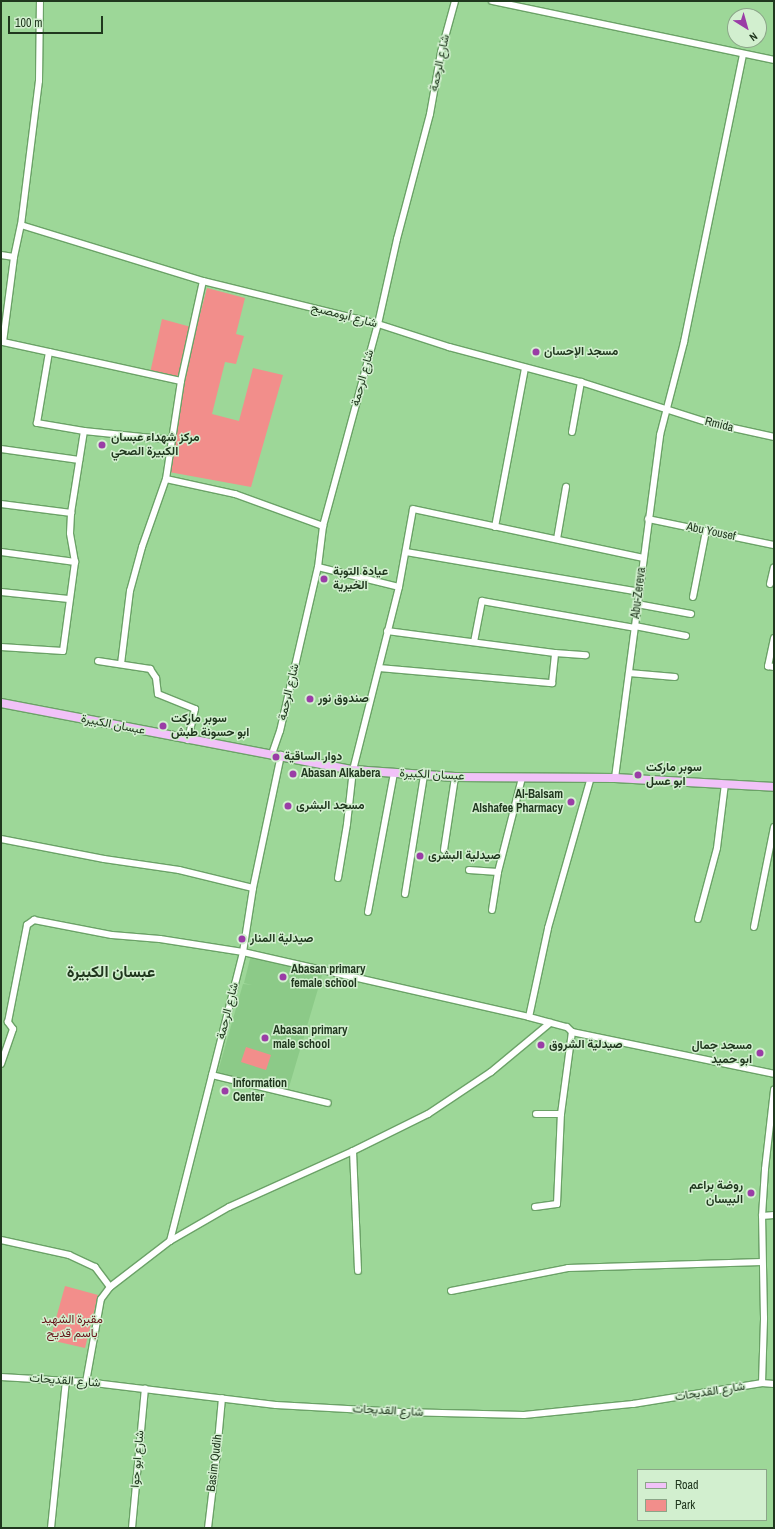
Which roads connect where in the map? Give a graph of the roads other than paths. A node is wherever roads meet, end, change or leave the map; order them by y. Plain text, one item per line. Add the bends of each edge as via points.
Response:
1 (40, 1) edge
2 (455, 1) edge
3 (492, 1) edge
4 (743, 54) junction
5 (774, 60) edge
6 (21, 225) junction
7 (1, 256) edge
8 (14, 257) junction
9 (204, 281) junction
10 (378, 324) junction
11 (49, 352) junction
12 (525, 368) junction
13 (181, 381) junction
14 (581, 382) junction
15 (666, 409) junction
16 (84, 431) junction
17 (572, 432) dead end
18 (774, 438) edge
19 (172, 440) junction
20 (1, 449) edge
21 (79, 460) junction
22 (166, 479) junction
23 (566, 486) dead end
24 (1, 504) edge
25 (71, 513) junction
26 (648, 519) junction
27 (323, 526) junction
28 (494, 527) junction
29 (706, 531) junction
30 (557, 539) junction
31 (774, 545) edge
32 (1, 552) edge
33 (406, 552) junction
34 (643, 558) junction
35 (75, 562) junction
36 (318, 567) junction
37 (774, 567) edge
38 (770, 584) dead end
39 (399, 587) junction
40 (1, 592) edge
41 (639, 592) junction
42 (693, 597) dead end
43 (69, 599) junction
44 (637, 604) junction
45 (691, 614) dead end
46 (635, 627) junction
47 (388, 631) junction
48 (686, 636) dead end
49 (774, 638) edge
50 (474, 642) junction
51 (1, 647) edge
52 (555, 653) junction
53 (586, 655) dead end
54 (98, 661) dead end
55 (121, 664) junction
56 (774, 666) edge
57 (379, 668) junction
58 (629, 672) junction
59 (675, 677) dead end
60 (1, 703) edge
61 (188, 740) junction
62 (272, 754) junction
63 (281, 755) junction
64 (353, 770) junction
65 (394, 773) junction
66 (424, 775) junction
67 (455, 777) junction
68 (522, 778) junction
69 (591, 778) junction
70 (615, 778) junction
71 (724, 784) junction
72 (774, 787) edge
73 (774, 827) edge
74 (1, 839) edge
75 (444, 850) dead end
76 (470, 870) dead end
77 (498, 872) junction
78 (338, 878) dead end
79 (252, 888) junction
80 (404, 894) dead end
81 (492, 910) dead end
82 (368, 912) dead end
83 (698, 919) dead end
84 (754, 927) dead end
85 (243, 952) junction
86 (529, 1017) junction
87 (550, 1023) junction
88 (572, 1032) junction
89 (1, 1064) edge
90 (774, 1074) edge
91 (212, 1075) junction
92 (774, 1090) edge
93 (328, 1103) dead end
94 (536, 1114) dead end
95 (561, 1114) junction
96 (353, 1151) junction
97 (535, 1207) dead end
98 (774, 1215) edge
99 (762, 1216) junction
100 (1, 1240) edge
101 (170, 1241) junction
102 (762, 1262) junction
103 (358, 1271) dead end
104 (110, 1287) junction
105 (450, 1290) dead end
106 (1, 1377) edge
107 (66, 1381) junction
108 (86, 1382) junction
109 (762, 1383) junction
110 (774, 1384) edge
111 (145, 1389) junction
112 (222, 1398) junction
113 (51, 1528) edge
114 (132, 1528) edge
115 (208, 1528) edge

1 - 6 street via 39,81
2 - 10 street, شارع الرحمة
3 - 4 street
4 - 5 street
4 - 15 street, Abu-Zereva via 684,342
6 - 8 street
6 - 9 street, شارع أبومصبح
7 - 8 street
8 - 11 street via 3,342
9 - 10 street, شارع أبومصبح
9 - 13 street
10 - 12 street, شارع أبومصبح
10 - 27 street, شارع الرحمة
11 - 13 street
11 - 16 street via 37,423
12 - 14 street, شارع أبومصبح
12 - 28 street
13 - 19 street
14 - 15 street, شارع أبومصبح
14 - 17 street
15 - 18 street, Rmida via 706,422
15 - 26 street, Abu-Zereva
16 - 19 street
16 - 21 street
19 - 22 street
20 - 21 street
21 - 25 street
22 - 27 street via 235,494
22 - 55 street via 142,547 130,591
23 - 30 street
24 - 25 street
25 - 35 street via 70,533
26 - 29 street, Abu Yousef
26 - 34 street, Abu-Zereva
27 - 36 street, شارع الرحمة
28 - 30 street
28 - 33 street via 413,509
29 - 31 street, Abu Yousef
29 - 42 street
30 - 34 street
32 - 35 street
33 - 39 street
33 - 41 street
34 - 41 street, Abu-Zereva
35 - 43 street
36 - 39 street
36 - 62 street, شارع الرحمة via 280,731
37 - 38 street
39 - 47 street
40 - 43 street
41 - 44 street, Abu-Zereva
43 - 51 street via 63,651
44 - 45 street
44 - 46 street, Abu-Zereva
46 - 48 street
46 - 50 street via 482,602
46 - 58 street, Abu-Zereva
47 - 50 street
47 - 57 street
49 - 56 street via 768,666
50 - 52 street
52 - 53 street
52 - 57 street via 552,684
54 - 55 street
55 - 61 street via 150,670 156,678 158,694 195,709
57 - 64 street
58 - 59 street
58 - 70 street, Abu-Zereva
60 - 61 main road, عبسان الكبيرة
61 - 62 main road, عبسان الكبيرة
62 - 63 main road, عبسان الكبيرة
63 - 64 main road, عبسان الكبيرة
63 - 79 street, شارع الرحمة
64 - 65 main road, عبسان الكبيرة
64 - 78 street
65 - 66 main road, عبسان الكبيرة
65 - 82 street
66 - 67 main road, عبسان الكبيرة
66 - 80 street
67 - 68 main road, عبسان الكبيرة
67 - 75 street
68 - 69 main road, عبسان الكبيرة
68 - 77 street
69 - 70 main road, عبسان الكبيرة
69 - 86 street via 548,928
70 - 71 main road, عبسان الكبيرة
71 - 72 main road, عبسان الكبيرة
71 - 83 street via 717,848
73 - 84 street
74 - 79 street via 104,859 179,870
76 - 77 street
77 - 81 street
79 - 85 street, شارع الرحمة
85 - 86 street
85 - 89 street via 160,939 112,935 34,920 27,925 8,1022 13,1028
85 - 91 street, شارع الرحمة
86 - 87 street
87 - 88 street via 567,1027
87 - 96 street via 463,1092 428,1114
88 - 90 street
88 - 95 street
91 - 93 street
91 - 101 street, شارع الرحمة
92 - 99 street
94 - 95 street
95 - 97 street via 557,1204
96 - 101 street via 229,1207
96 - 103 street
98 - 99 street
99 - 102 street
100 - 104 street via 69,1255 95,1267
101 - 104 street
102 - 105 street via 568,1268
102 - 109 street
104 - 108 street via 101,1299
106 - 107 street, شارع القديحات
107 - 108 street, شارع القديحات
107 - 113 street
108 - 111 street, شارع القديحات
109 - 110 street, شارع القديحات
109 - 112 street, شارع القديحات via 633,1404 524,1415 299,1406
111 - 112 street, شارع القديحات
111 - 114 street, شارع ابو حوا
112 - 115 street, Basim Qudih

